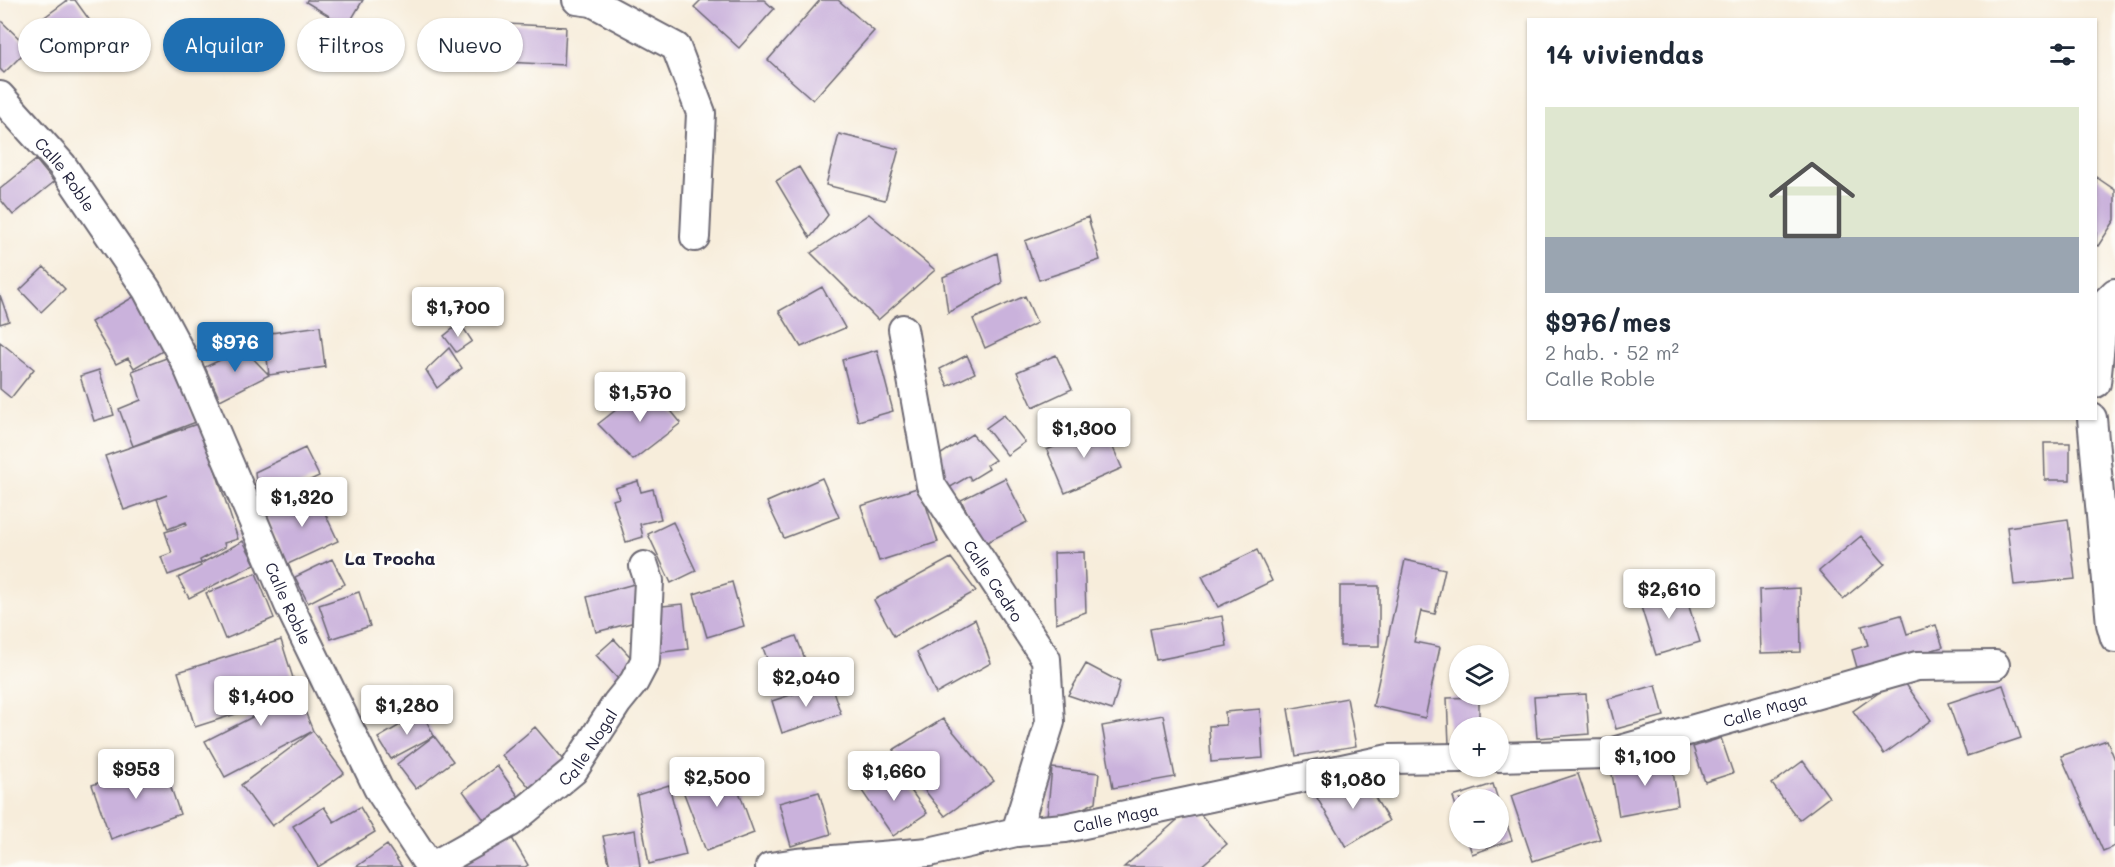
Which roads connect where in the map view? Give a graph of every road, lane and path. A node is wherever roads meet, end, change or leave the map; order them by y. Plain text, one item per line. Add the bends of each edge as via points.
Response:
1 (578, 0) edge
2 (0, 96) edge
3 (695, 237) dead end
4 (2115, 293) edge
5 (903, 329) dead end
6 (2097, 373) edge
7 (2091, 420) edge
8 (644, 566) dead end
9 (2115, 638) edge
10 (1995, 665) dead end
11 (1509, 757) edge
12 (1449, 758) edge
13 (1016, 832) junction
14 (430, 867) edge
15 (770, 867) edge

1 - 3 street via 592,2 676,47 701,113
2 - 14 street, Calle Roble via 62,165 147,290 187,365 289,605 378,788
4 - 6 street via 2104,304
5 - 13 street, Calle Cedro via 931,484 1046,659 1050,722
7 - 9 street
8 - 14 street, Calle Nogal via 649,581 645,662 573,771 511,822
10 - 11 street, Calle Maga via 1917,666 1606,754
12 - 13 street, Calle Maga via 1389,759 1065,828
13 - 15 street, Calle Maga via 929,852

